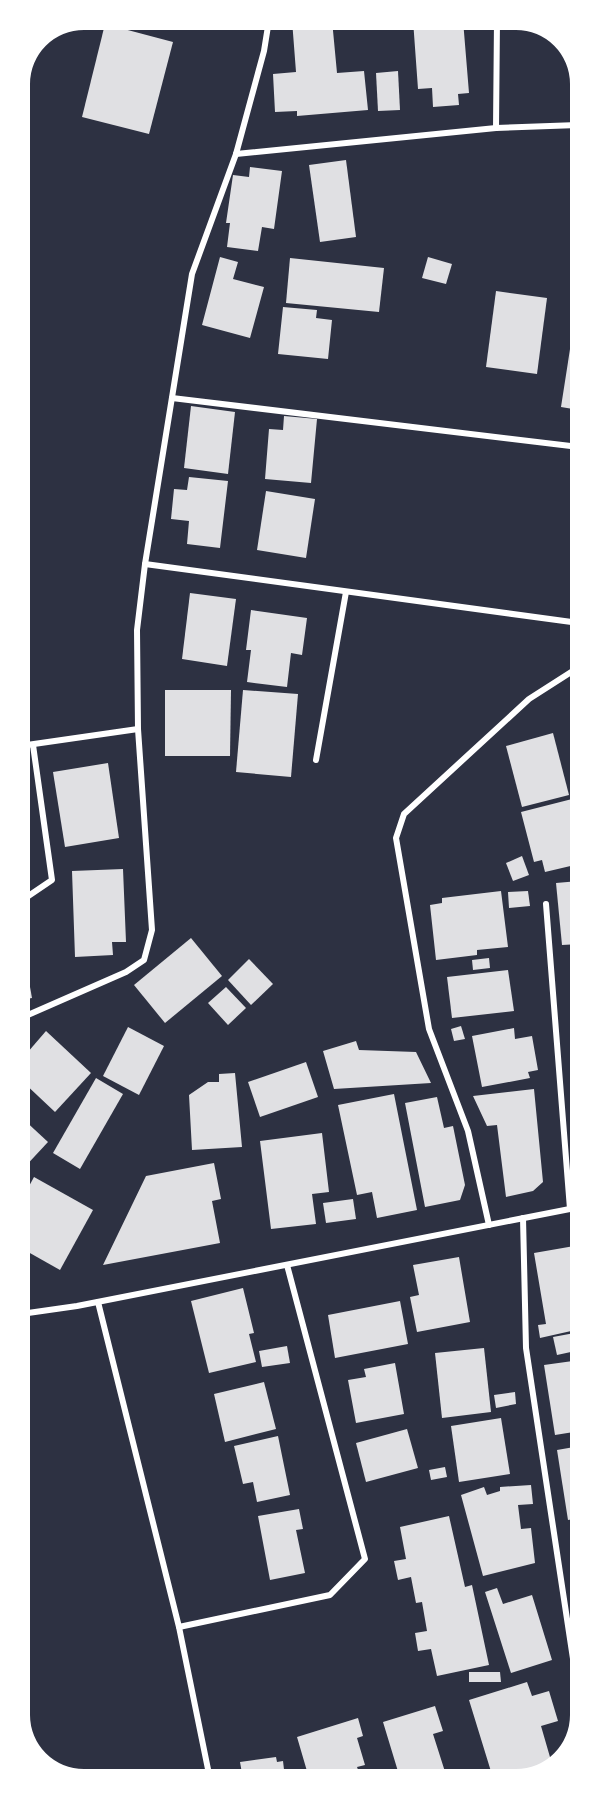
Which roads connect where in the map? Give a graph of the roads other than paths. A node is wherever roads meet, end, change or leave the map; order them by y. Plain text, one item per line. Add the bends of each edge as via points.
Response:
1 (267, 30) edge
2 (497, 30) edge
3 (570, 125) edge
4 (496, 128) junction
5 (237, 154) junction
6 (172, 398) junction
7 (570, 446) edge
8 (145, 564) junction
9 (346, 592) junction
10 (570, 622) edge
11 (570, 673) edge
12 (138, 729) junction
13 (30, 745) edge
14 (33, 745) junction
15 (316, 760) dead end
16 (30, 895) edge
17 (546, 904) dead end
18 (30, 1014) edge
19 (570, 1209) joint
20 (523, 1218) junction
21 (489, 1225) junction
22 (287, 1265) junction
23 (98, 1302) junction
24 (30, 1313) edge
25 (179, 1627) junction
26 (570, 1640) edge
27 (208, 1769) edge

1 - 5 street
2 - 4 street
3 - 4 street
4 - 5 street
5 - 6 street via 192,274
6 - 7 street
6 - 8 street
8 - 9 street
8 - 12 street via 137,630
9 - 10 street
9 - 15 street
11 - 21 street via 529,699 412,806 404,814 396,838 429,1029 468,1131
12 - 14 street
12 - 18 street via 152,930 144,960 126,972
13 - 14 street
14 - 16 street via 52,880
17 - 19 street
19 - 20 street
20 - 21 street
20 - 26 street via 526,1348
21 - 22 street
22 - 23 street
22 - 25 street via 365,1559 330,1594
23 - 24 street
23 - 25 street
25 - 27 street

